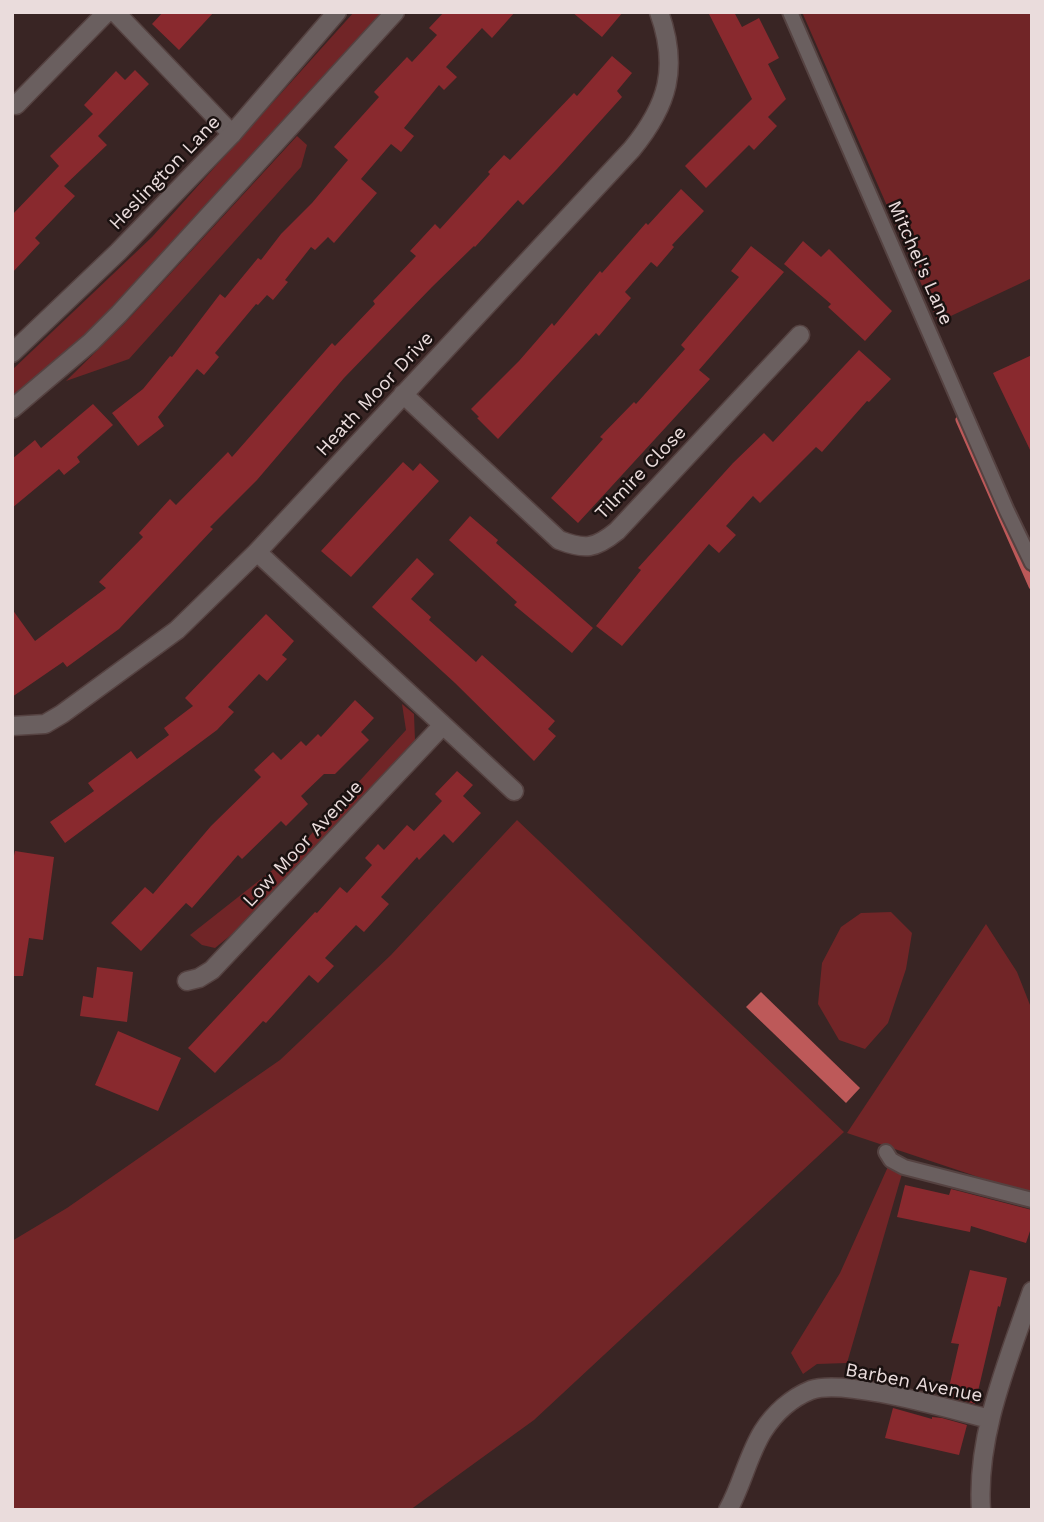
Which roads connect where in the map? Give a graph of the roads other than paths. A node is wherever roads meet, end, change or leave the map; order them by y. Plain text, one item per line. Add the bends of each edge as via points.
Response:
1 (107, 12) edge
2 (115, 12) edge
3 (337, 12) edge
4 (395, 12) edge
5 (659, 12) edge
6 (790, 12) edge
7 (16, 105) dead end
8 (232, 134) junction
9 (800, 335) dead end
10 (12, 353) edge
11 (404, 394) junction
12 (12, 409) edge
13 (1016, 529) junction
14 (1032, 535) edge
15 (257, 552) junction
16 (1032, 563) edge
17 (443, 725) junction
18 (12, 726) edge
19 (514, 792) dead end
20 (187, 981) dead end
21 (886, 1153) dead end
22 (1032, 1200) edge
23 (1032, 1291) edge
24 (990, 1419) junction
25 (728, 1510) edge
26 (981, 1510) edge

1 - 7 street
2 - 8 street
3 - 8 street, Heslington Lane
4 - 12 street via 119,314
5 - 11 street, Heath Moor Drive via 670,58 661,107 647,130
6 - 13 lane, Mitchel's Lane
8 - 10 street, Heslington Lane
9 - 11 street, Tilmire Close via 617,531 591,547 559,540
11 - 15 street, Heath Moor Drive
13 - 14 lane
13 - 16 lane, Mitchel's Lane
15 - 17 street
15 - 18 street, Heath Moor Drive via 177,630 62,714 45,724
17 - 19 street
17 - 20 street, Low Moor Avenue via 212,970
21 - 22 lane via 904,1167
23 - 24 street
24 - 25 street, Barben Avenue via 877,1393 841,1387 813,1389 780,1410 762,1432
24 - 26 street

